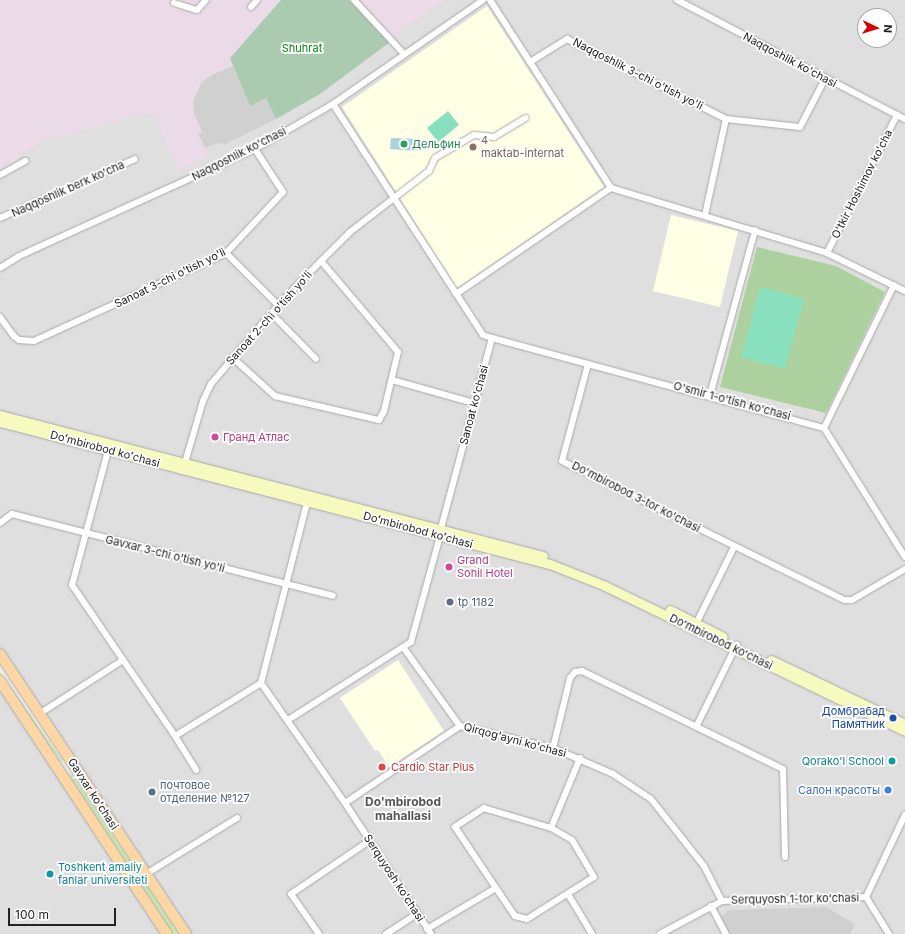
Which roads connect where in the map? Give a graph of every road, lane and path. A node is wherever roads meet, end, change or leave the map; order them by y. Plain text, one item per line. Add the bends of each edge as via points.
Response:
1 (206, 0) edge
2 (257, 0) edge
3 (354, 0) edge
4 (483, 0) edge
5 (490, 0) edge
6 (677, 0) edge
7 (174, 3) dead end
8 (252, 7) dead end
9 (404, 54) junction
10 (530, 62) junction
11 (825, 79) junction
12 (333, 104) junction
13 (897, 115) junction
14 (526, 118) dead end
15 (726, 119) junction
16 (905, 119) edge
17 (255, 149) junction
18 (135, 159) dead end
19 (25, 161) dead end
20 (0, 175) edge
21 (611, 188) junction
22 (395, 198) junction
23 (705, 215) junction
24 (0, 218) edge
25 (755, 230) junction
26 (226, 253) junction
27 (827, 253) junction
28 (321, 261) junction
29 (0, 268) edge
30 (894, 285) junction
31 (905, 291) edge
32 (456, 294) junction
33 (278, 305) junction
34 (271, 313) junction
35 (0, 317) edge
36 (492, 338) junction
37 (233, 358) junction
38 (316, 359) dead end
39 (588, 364) junction
40 (392, 380) junction
41 (710, 395) junction
42 (474, 403) junction
43 (0, 415) edge
44 (0, 422) edge
45 (824, 428) junction
46 (109, 446) junction
47 (184, 466) junction
48 (308, 498) junction
49 (0, 523) edge
50 (441, 532) junction
51 (86, 533) junction
52 (734, 547) junction
53 (905, 557) edge
54 (905, 570) edge
55 (287, 585) junction
56 (333, 596) dead end
57 (695, 626) junction
58 (735, 646) junction
59 (404, 647) junction
60 (0, 654) edge
61 (123, 660) junction
62 (0, 681) edge
63 (261, 683) junction
64 (39, 714) junction
65 (288, 720) junction
66 (905, 724) edge
67 (697, 725) junction
68 (460, 726) junction
69 (905, 731) edge
70 (175, 736) junction
71 (553, 748) junction
72 (580, 758) junction
73 (75, 764) junction
74 (196, 770) dead end
75 (62, 774) junction
76 (345, 803) junction
77 (905, 815) edge
78 (236, 818) dead end
79 (551, 828) junction
80 (369, 842) junction
81 (785, 857) dead end
82 (146, 874) junction
83 (496, 888) junction
84 (568, 894) junction
85 (866, 897) junction
86 (722, 901) junction
87 (711, 906) junction
88 (417, 914) junction
89 (429, 932) edge
90 (316, 933) edge
91 (167, 934) edge
92 (186, 934) edge
93 (386, 934) edge
94 (592, 934) edge
95 (660, 934) edge
96 (726, 934) edge
97 (888, 934) edge

1 - 7 street via 197,10
2 - 8 street
3 - 9 street
4 - 9 street, Naqqoshlik ko'chasi
5 - 10 street
6 - 11 street, Naqqoshlik ko'chasi
9 - 12 street, Naqqoshlik ko'chasi
10 - 15 street, Naqqoshlik 3-chi o'tish yo'li via 567,39
10 - 21 street
11 - 13 street, Naqqoshlik ko'chasi
11 - 15 street, Naqqoshlik 3-chi o'tish yo'li via 800,127
12 - 17 street, Naqqoshlik ko'chasi
12 - 22 street
13 - 16 street, Naqqoshlik ko'chasi
13 - 27 street, O'tkir Hoshimov ko'cha
14 - 22 street, Sanoat 2-chi o'tish yo'li via 494,137 474,135 435,158 429,171
15 - 23 street
17 - 26 street, Sanoat 3-chi o'tish yo'li via 283,192
17 - 29 street, Naqqoshlik ko'chasi via 19,256
18 - 24 street, Naqqoshlik berk ko'cha
19 - 20 street
21 - 23 street
21 - 32 street
22 - 28 street, Sanoat 2-chi o'tish yo'li via 350,232
22 - 32 street
23 - 25 street
25 - 27 street
25 - 41 street
26 - 33 street
26 - 35 street, Sanoat 3-chi o'tish yo'li via 34,341 19,340
27 - 30 street
28 - 33 street, Sanoat 2-chi o'tish yo'li
28 - 40 street via 398,352
30 - 31 street
30 - 45 street
32 - 36 street via 483,335
33 - 34 street, Sanoat 2-chi o'tish yo'li
34 - 37 street, Sanoat 2-chi o'tish yo'li
34 - 38 street
36 - 39 street, O'smir 1-o'tish ko'chasi
36 - 42 street, Sanoat ko'chasi
37 - 40 street via 275,396 379,420
37 - 47 street, Sanoat 2-chi o'tish yo'li via 206,392
39 - 41 street, O'smir 1-o'tish ko'chasi
39 - 52 street, Do'mbirobod 3-tor ko'chasi via 562,461
40 - 42 street
41 - 45 street, O'smir 1-o'tish ko'chasi
42 - 50 street, Sanoat ko'chasi
43 - 46 main road, Doʻmbirobod koʻchasi
44 - 46 main road, Doʻmbirobod koʻchasi
45 - 53 street
46 - 47 main road, Doʻmbirobod koʻchasi
46 - 51 street
47 - 48 main road, Doʻmbirobod koʻchasi
48 - 50 main road, Doʻmbirobod koʻchasi
48 - 55 street
49 - 51 street, Gavxar 3-chi o'tish yo'li via 12,514
50 - 57 main road, Doʻmbirobod koʻchasi via 568,571
50 - 59 street, Sanoat ko'chasi via 411,642
51 - 55 street, Gavxar 3-chi o'tish yo'li
51 - 61 street via 72,585
52 - 54 street, Do'mbirobod 3-tor ko'chasi via 845,600 852,600
52 - 57 street
55 - 56 street, Gavxar 3-chi o'tish yo'li
55 - 63 street
57 - 58 main road, Doʻmbirobod koʻchasi
58 - 66 main road, Doʻmbirobod koʻchasi
58 - 67 street
58 - 69 main road, Doʻmbirobod koʻchasi
59 - 65 street
59 - 68 street, Qirqog'ayni ko'chasi
60 - 64 main road, Gavxar ko'chasi
61 - 64 street
61 - 70 street
62 - 75 main road, Gavxar ko'chasi
63 - 65 street, Serquyosh ko'chasi
63 - 70 street
64 - 73 main road, Gavxar ko'chasi
65 - 76 street, Serquyosh ko'chasi
67 - 71 street via 578,671 570,678
67 - 81 street via 783,769
68 - 71 street, Qirqog'ayni ko'chasi
68 - 76 street
70 - 74 street
71 - 72 street, Qirqog'ayni ko'chasi
72 - 79 street
72 - 86 street, Qirqog'ayni ko'chasi via 613,774 651,799 704,866
73 - 75 main road
73 - 82 main road, Gavxar ko'chasi
75 - 91 main road, Gavxar ko'chasi
76 - 80 street, Serquyosh ko'chasi
77 - 85 street
78 - 82 street
79 - 83 street via 484,808 455,827
79 - 84 street via 572,840 594,877
80 - 88 street, Serquyosh ko'chasi
80 - 90 street via 292,894
82 - 92 main road, Gavxar ko'chasi
83 - 84 street via 515,916 524,919
83 - 89 street
84 - 94 street
85 - 86 street, Serquyosh 1-tor koʻchasi
85 - 97 street
86 - 87 street, Serquyosh 1-tor koʻchasi
87 - 95 street, Serquyosh 1-tor koʻchasi
87 - 96 street
88 - 89 street, Serquyosh ko'chasi
88 - 93 street

